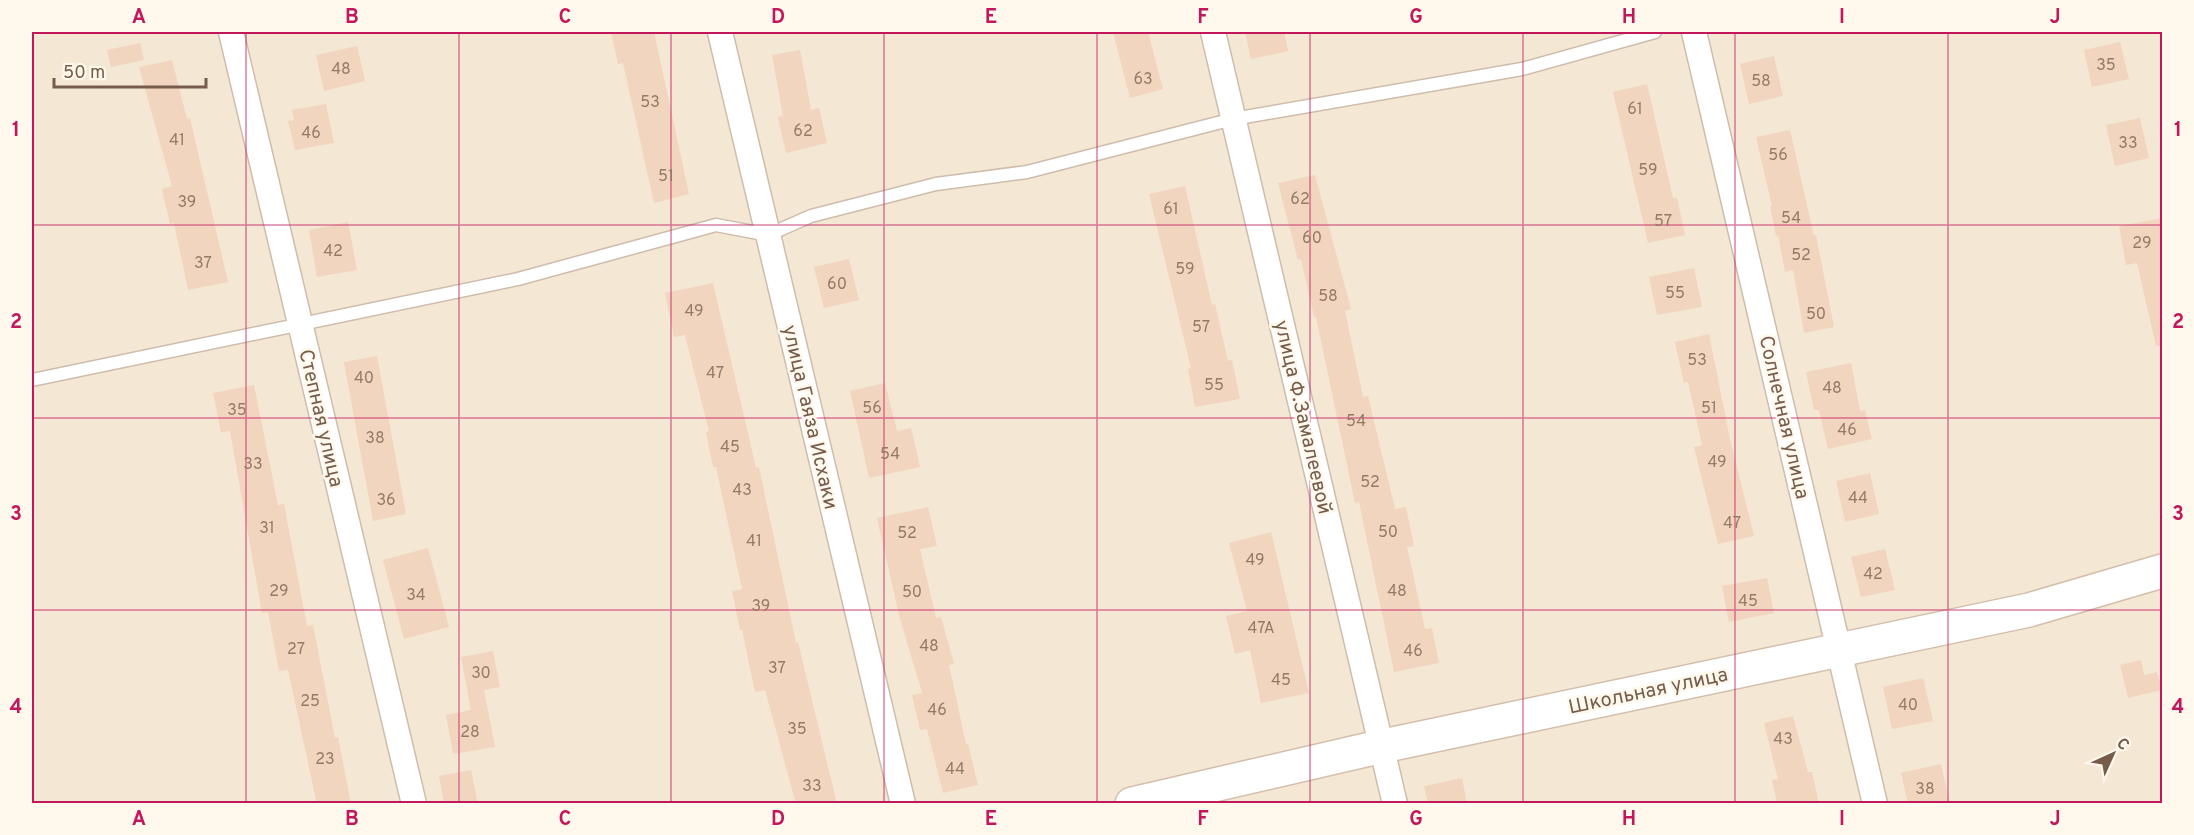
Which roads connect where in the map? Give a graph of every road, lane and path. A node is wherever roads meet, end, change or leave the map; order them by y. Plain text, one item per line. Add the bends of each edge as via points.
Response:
1 (231, 32) edge
2 (720, 32) edge
3 (1213, 32) edge
4 (1655, 32) edge
5 (1694, 32) edge
6 (1233, 119) junction
7 (768, 235) junction
8 (299, 324) junction
9 (32, 380) edge
10 (2163, 570) edge
11 (1839, 649) junction
12 (1383, 746) junction
13 (414, 804) edge
14 (903, 804) edge
15 (1132, 804) edge
16 (1395, 804) edge
17 (1875, 804) edge

1 - 8 street, Степная улица
2 - 7 street, улица Гаяза Исхаки
3 - 6 street, улица Ф.Замалеевой
4 - 6 lane via 1522,69
5 - 11 street, Солнечная улица
6 - 7 lane via 1027,172 936,184 811,216
6 - 12 street, улица Ф.Замалеевой
7 - 8 lane via 716,225 518,279
7 - 14 street, улица Гаяза Исхаки
8 - 9 lane
8 - 13 street, Степная улица
10 - 11 street, Школьная улица via 2029,610
11 - 12 street, Школьная улица
11 - 17 street, Солнечная улица
12 - 15 street, Школьная улица
12 - 16 street, улица Ф.Замалеевой

